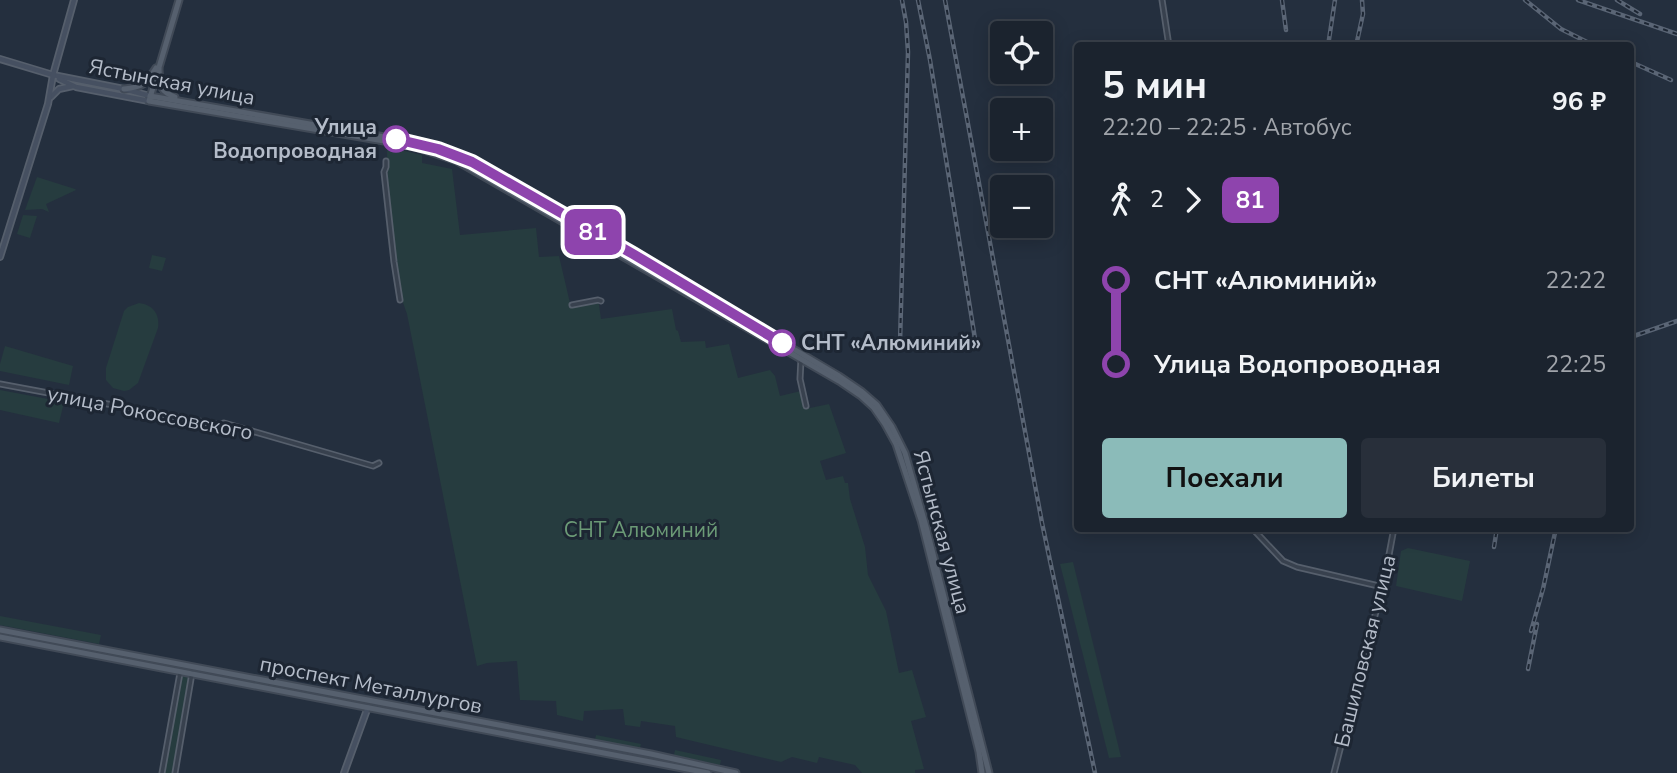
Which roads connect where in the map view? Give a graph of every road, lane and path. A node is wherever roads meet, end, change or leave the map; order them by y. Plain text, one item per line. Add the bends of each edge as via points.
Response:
1 (74, 0) edge
2 (179, 0) edge
3 (1162, 0) edge
4 (1168, 42) edge
5 (0, 59) edge
6 (159, 63) junction
7 (52, 75) junction
8 (73, 86) junction
9 (124, 89) junction
10 (149, 98) junction
11 (190, 102) junction
12 (48, 104) junction
13 (386, 161) dead end
14 (0, 257) edge
15 (400, 300) dead end
16 (601, 301) dead end
17 (572, 305) dead end
18 (801, 359) junction
19 (0, 384) edge
20 (806, 406) dead end
21 (379, 463) dead end
22 (1256, 532) edge
23 (1393, 532) edge
24 (1383, 587) junction
25 (0, 629) edge
26 (0, 637) edge
27 (181, 667) junction
28 (192, 670) junction
29 (369, 704) junction
30 (982, 771) edge
31 (163, 773) edge
32 (175, 773) edge
33 (344, 773) edge
34 (708, 773) edge
35 (736, 773) edge
36 (989, 773) edge
37 (1334, 773) edge

1 - 7 main road
2 - 6 main road
3 - 4 street
5 - 7 main road, Ястынская улица
6 - 9 main road via 144,85
6 - 10 main road
6 - 11 main road via 162,89
7 - 8 main road, Ястынская улица
7 - 9 main road, Ястынская улица
7 - 12 main road
8 - 10 main road, Ястынская улица
8 - 12 main road via 56,91
9 - 10 main road, Ястынская улица
10 - 11 main road, Ястынская улица
10 - 18 main road, Ястынская улица via 415,147 457,161
11 - 36 main road, Ястынская улица via 396,139 458,156 861,391 881,411 905,453
12 - 14 main road
13 - 15 street
16 - 17 street
18 - 20 street
18 - 30 main road, Ястынская улица via 861,396 877,412 896,444 921,520
19 - 21 street, улица Рокоссовского via 184,420 224,423 373,466
22 - 24 street via 1283,561
23 - 24 street, Башиловская улица
24 - 37 street, Башиловская улица
25 - 27 main road, проспект Металлургов
26 - 27 main road, проспект Металлургов
27 - 28 main road, проспект Металлургов
27 - 31 street
28 - 29 main road, проспект Металлургов
28 - 32 street
29 - 33 main road
29 - 34 main road, проспект Металлургов
29 - 35 main road, проспект Металлургов

